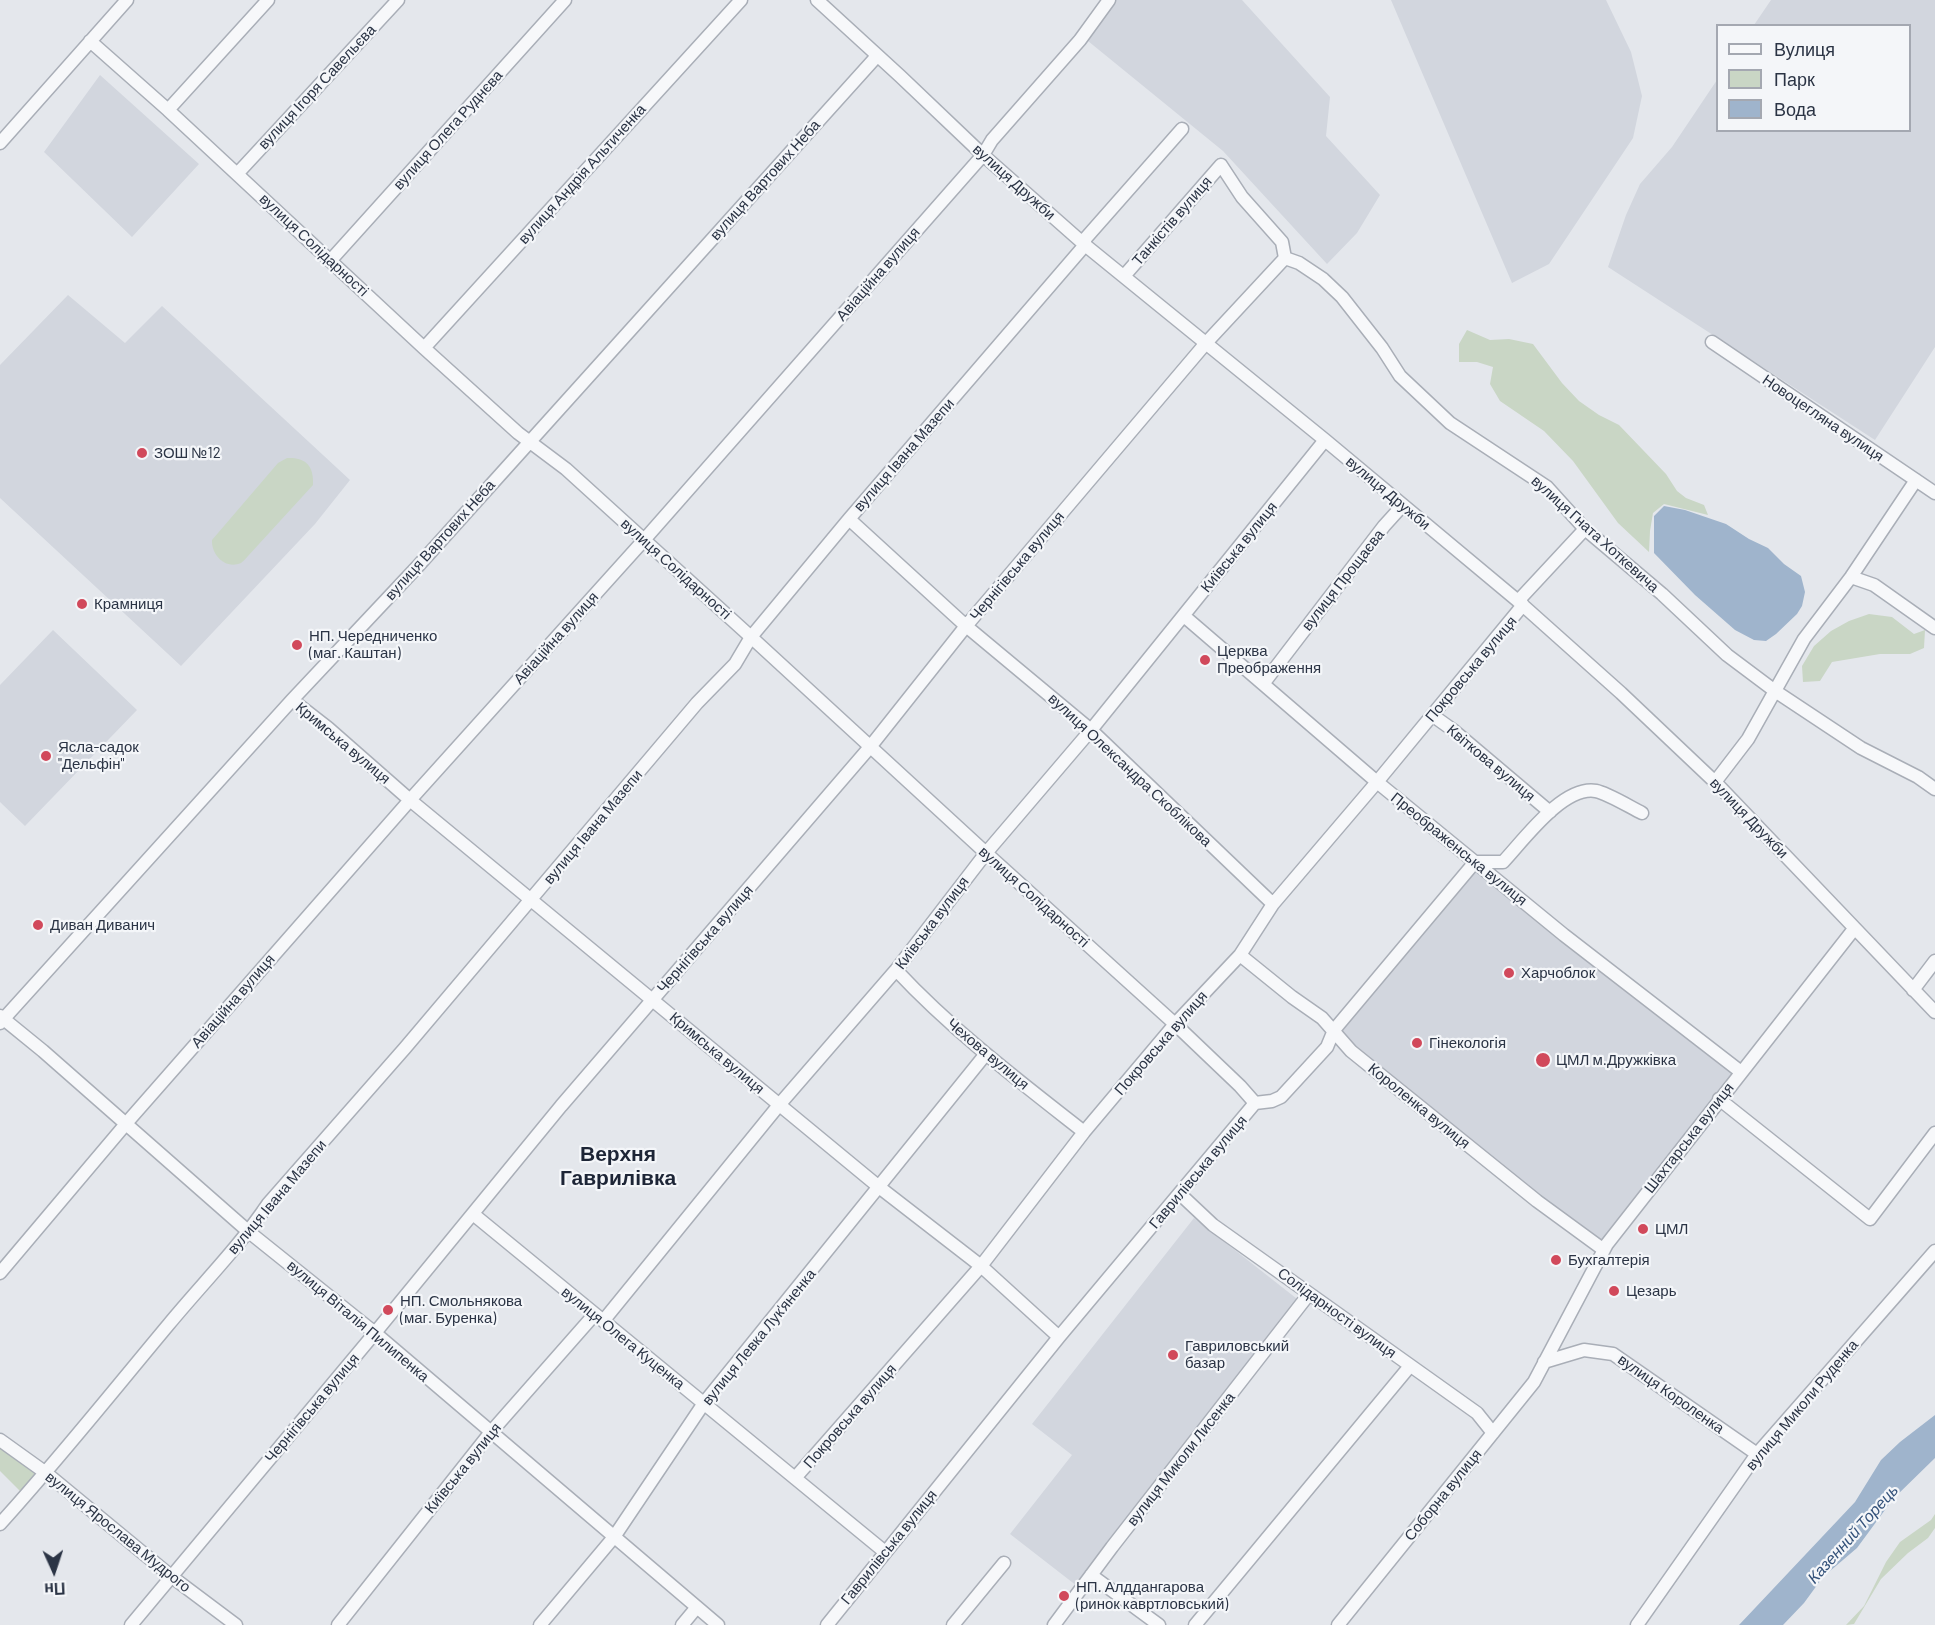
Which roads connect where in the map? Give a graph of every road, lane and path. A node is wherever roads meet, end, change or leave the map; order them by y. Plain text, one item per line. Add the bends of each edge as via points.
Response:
1 (127, 0) edge
2 (268, 0) edge
3 (398, 0) edge
4 (565, 0) edge
5 (741, 0) edge
6 (817, 0) edge
7 (1109, 0) edge
8 (90, 41) dead end
9 (877, 56) junction
10 (168, 110) junction
11 (1182, 129) dead end
12 (0, 143) edge
13 (983, 155) junction
14 (237, 174) junction
15 (1085, 245) junction
16 (1285, 258) junction
17 (330, 261) junction
18 (1124, 276) junction
19 (1712, 342) dead end
20 (1206, 343) junction
21 (424, 348) junction
22 (1325, 440) junction
23 (529, 442) junction
24 (1916, 480) junction
25 (1935, 493) edge
26 (1403, 505) junction
27 (849, 519) junction
28 (1585, 529) junction
29 (644, 540) junction
30 (1851, 577) junction
31 (1521, 603) junction
32 (1184, 616) junction
33 (966, 626) junction
34 (1935, 628) edge
35 (752, 637) junction
36 (1263, 684) junction
37 (1775, 692) junction
38 (292, 700) junction
39 (1432, 715) junction
40 (1091, 730) junction
41 (870, 747) junction
42 (1377, 782) junction
43 (1714, 782) junction
44 (1935, 789) edge
45 (410, 800) junction
46 (1550, 812) junction
47 (1642, 813) dead end
48 (986, 853) junction
49 (1475, 862) junction
50 (532, 900) junction
51 (1273, 904) junction
52 (1854, 929) junction
53 (1240, 955) junction
54 (1935, 961) edge
55 (896, 970) junction
56 (1913, 990) junction
57 (653, 1000) junction
58 (1935, 1012) edge
59 (1, 1019) edge
60 (1175, 1024) junction
61 (1334, 1030) junction
62 (985, 1054) junction
63 (1741, 1072) junction
64 (1719, 1099) junction
65 (1255, 1103) junction
66 (780, 1105) junction
67 (126, 1123) junction
68 (1084, 1132) junction
69 (1935, 1133) edge
70 (879, 1187) junction
71 (1180, 1194) junction
72 (473, 1214) junction
73 (249, 1232) junction
74 (1604, 1250) junction
75 (1935, 1251) edge
76 (981, 1266) junction
77 (0, 1273) edge
78 (1309, 1294) junction
79 (599, 1318) junction
80 (375, 1333) junction
81 (1059, 1337) junction
82 (1544, 1362) junction
83 (1410, 1366) junction
84 (705, 1404) junction
85 (491, 1432) junction
86 (1493, 1433) junction
87 (0, 1440) edge
88 (1757, 1454) junction
89 (46, 1473) junction
90 (795, 1478) junction
91 (0, 1524) edge
92 (614, 1537) junction
93 (885, 1552) junction
94 (1004, 1563) dead end
95 (172, 1577) junction
96 (1090, 1577) junction
97 (697, 1607) junction
98 (131, 1625) edge
99 (236, 1625) edge
100 (338, 1625) edge
101 (540, 1625) edge
102 (682, 1625) edge
103 (718, 1625) edge
104 (827, 1625) edge
105 (953, 1625) edge
106 (1054, 1625) edge
107 (1149, 1625) edge
108 (1159, 1625) edge
109 (1195, 1625) edge
110 (1338, 1625) edge
111 (1637, 1625) edge

1 - 12 street
2 - 10 street
3 - 14 street, вулиця Ігоря Савельєва
4 - 17 street, вулиця Олега Руднєва
5 - 21 street, вулиця Андрія Альтиченка
6 - 9 street, вулиця Дружби
7 - 13 street, Авіаційна вулиця
8 - 10 street, вулиця Солідарності
9 - 13 street, вулиця Дружби
9 - 23 street, вулиця Вартових Неба
10 - 14 street, вулиця Солідарності
11 - 15 street, вулиця Івана Мазепи via 1085,239
13 - 15 street, вулиця Дружби
13 - 29 street, Авіаційна вулиця
14 - 17 street, вулиця Солідарності
15 - 18 street, вулиця Дружби
15 - 27 street, вулиця Івана Мазепи
16 - 18 street, Танкістів вулиця via 1282,242 1242,197 1221,165
16 - 20 street, Чернігівська вулиця
16 - 28 street, вулиця Гната Хоткевича via 1323,279 1342,297 1400,376 1450,423 1547,487
17 - 21 street, вулиця Солідарності
18 - 20 street, вулиця Дружби
19 - 24 street, Новоцегляна вулиця
20 - 22 street, вулиця Дружби
20 - 33 street, Чернігівська вулиця
21 - 23 street, вулиця Солідарності
22 - 26 street, вулиця Дружби
22 - 32 street, Київська вулиця
23 - 29 street, вулиця Солідарності via 566,469
23 - 38 street, вулиця Вартових Неба
24 - 25 street, Новоцегляна вулиця
24 - 30 street
26 - 31 street, вулиця Дружби
26 - 36 street, вулиця Прощаєва
27 - 33 street, вулиця Олександра Скоблікова
27 - 35 street, вулиця Івана Мазепи
28 - 31 street, Покровська вулиця
28 - 37 street, вулиця Гната Хоткевича via 1727,655
29 - 35 street, вулиця Солідарності
29 - 45 street, Авіаційна вулиця
30 - 34 street via 1874,585
30 - 37 street via 1804,639
31 - 39 street, Покровська вулиця
31 - 43 street, вулиця Дружби
32 - 36 street, Преображенська вулиця
32 - 40 street, Київська вулиця
33 - 40 street, вулиця Олександра Скоблікова
33 - 41 street, Чернігівська вулиця
35 - 41 street, вулиця Солідарності
35 - 50 street, вулиця Івана Мазепи via 735,664 697,703
36 - 42 street, Преображенська вулиця
37 - 43 street via 1748,739
37 - 44 street, вулиця Гната Хоткевича via 1861,748
38 - 45 street, Кримська вулиця
38 - 59 street, вулиця Вартових Неба
39 - 42 street, Покровська вулиця
39 - 46 street, Квіткова вулиця
40 - 48 street, Київська вулиця
40 - 51 street, вулиця Олександра Скоблікова
41 - 48 street, вулиця Солідарності
41 - 57 street, Чернігівська вулиця
42 - 49 street, Преображенська вулиця
42 - 51 street, Покровська вулиця
43 - 52 street, вулиця Дружби
45 - 50 street, Кримська вулиця
45 - 67 street, Авіаційна вулиця
46 - 47 street via 1580,792 1596,791
46 - 49 street via 1503,862
48 - 55 street, Київська вулиця
48 - 60 street, вулиця Солідарності
49 - 61 street, Гаврилівська вулиця
49 - 63 street, Преображенська вулиця
50 - 57 street, Кримська вулиця
50 - 73 street, вулиця Івана Мазепи via 268,1204
51 - 53 street, Покровська вулиця
52 - 56 street, вулиця Дружби
52 - 63 street, Шахтарська вулиця
53 - 60 street, Покровська вулиця
53 - 61 street, Короленка вулиця
54 - 56 street
55 - 62 street, Чехова вулиця
55 - 66 street, Київська вулиця
56 - 58 street, вулиця Дружби
57 - 66 street, Кримська вулиця
57 - 72 street, Чернігівська вулиця
59 - 67 street, вулиця Віталія Пилипенка
60 - 65 street, вулиця Солідарності
60 - 68 street, Покровська вулиця
61 - 65 street, Гаврилівська вулиця via 1327,1047 1281,1097
61 - 74 street, Короленка вулиця via 1351,1051
62 - 68 street, Чехова вулиця
62 - 70 street, вулиця Левка Лук'яненка
63 - 64 street, Шахтарська вулиця
64 - 69 street via 1870,1219
64 - 74 street, Шахтарська вулиця
65 - 71 street, Гаврилівська вулиця
66 - 70 street, Кримська вулиця
66 - 79 street, Київська вулиця
67 - 73 street, вулиця Віталія Пилипенка
67 - 77 street, Авіаційна вулиця
68 - 76 street, Покровська вулиця
70 - 76 street, Кримська вулиця
70 - 84 street, вулиця Левка Лук'яненка
71 - 78 street, Солідарності вулиця via 1213,1225
71 - 81 street, Гаврилівська вулиця
72 - 79 street, вулиця Олега Куценка
72 - 80 street, Чернігівська вулиця
73 - 80 street, вулиця Віталія Пилипенка
73 - 89 street, вулиця Івана Мазепи
74 - 82 street, Шахтарська вулиця
75 - 88 street, вулиця Миколи Руденка
76 - 81 street, Кримська вулиця
76 - 90 street, Покровська вулиця
78 - 83 street, Солідарності вулиця
78 - 96 street, вулиця Миколи Лисенка
79 - 84 street, вулиця Олега Куценка
79 - 85 street, Київська вулиця
80 - 85 street, вулиця Віталія Пилипенка
80 - 95 street, Чернігівська вулиця
81 - 93 street, Гаврилівська вулиця
82 - 86 street, Соборна вулиця via 1534,1382
82 - 88 street, вулиця Короленка via 1584,1350 1613,1354
83 - 86 street, Солідарності вулиця via 1477,1413
83 - 109 street
84 - 90 street, вулиця Олега Куценка
84 - 92 street, вулиця Левка Лук'яненка
85 - 92 street, вулиця Віталія Пилипенка
85 - 100 street, Київська вулиця
86 - 110 street, Соборна вулиця
87 - 89 street, вулиця Ярослава Мудрого
88 - 111 street, вулиця Миколи Руденка
89 - 91 street, вулиця Івана Мазепи
89 - 95 street, вулиця Ярослава Мудрого
90 - 93 street, вулиця Олега Куценка
92 - 97 street, вулиця Віталія Пилипенка
92 - 101 street, вулиця Левка Лук'яненка
93 - 104 street, Гаврилівська вулиця
94 - 105 street
95 - 98 street, Чернігівська вулиця
95 - 99 street, вулиця Ярослава Мудрого
96 - 106 street, вулиця Миколи Лисенка
96 - 107 street
96 - 108 street
97 - 102 street
97 - 103 street, вулиця Віталія Пилипенка

